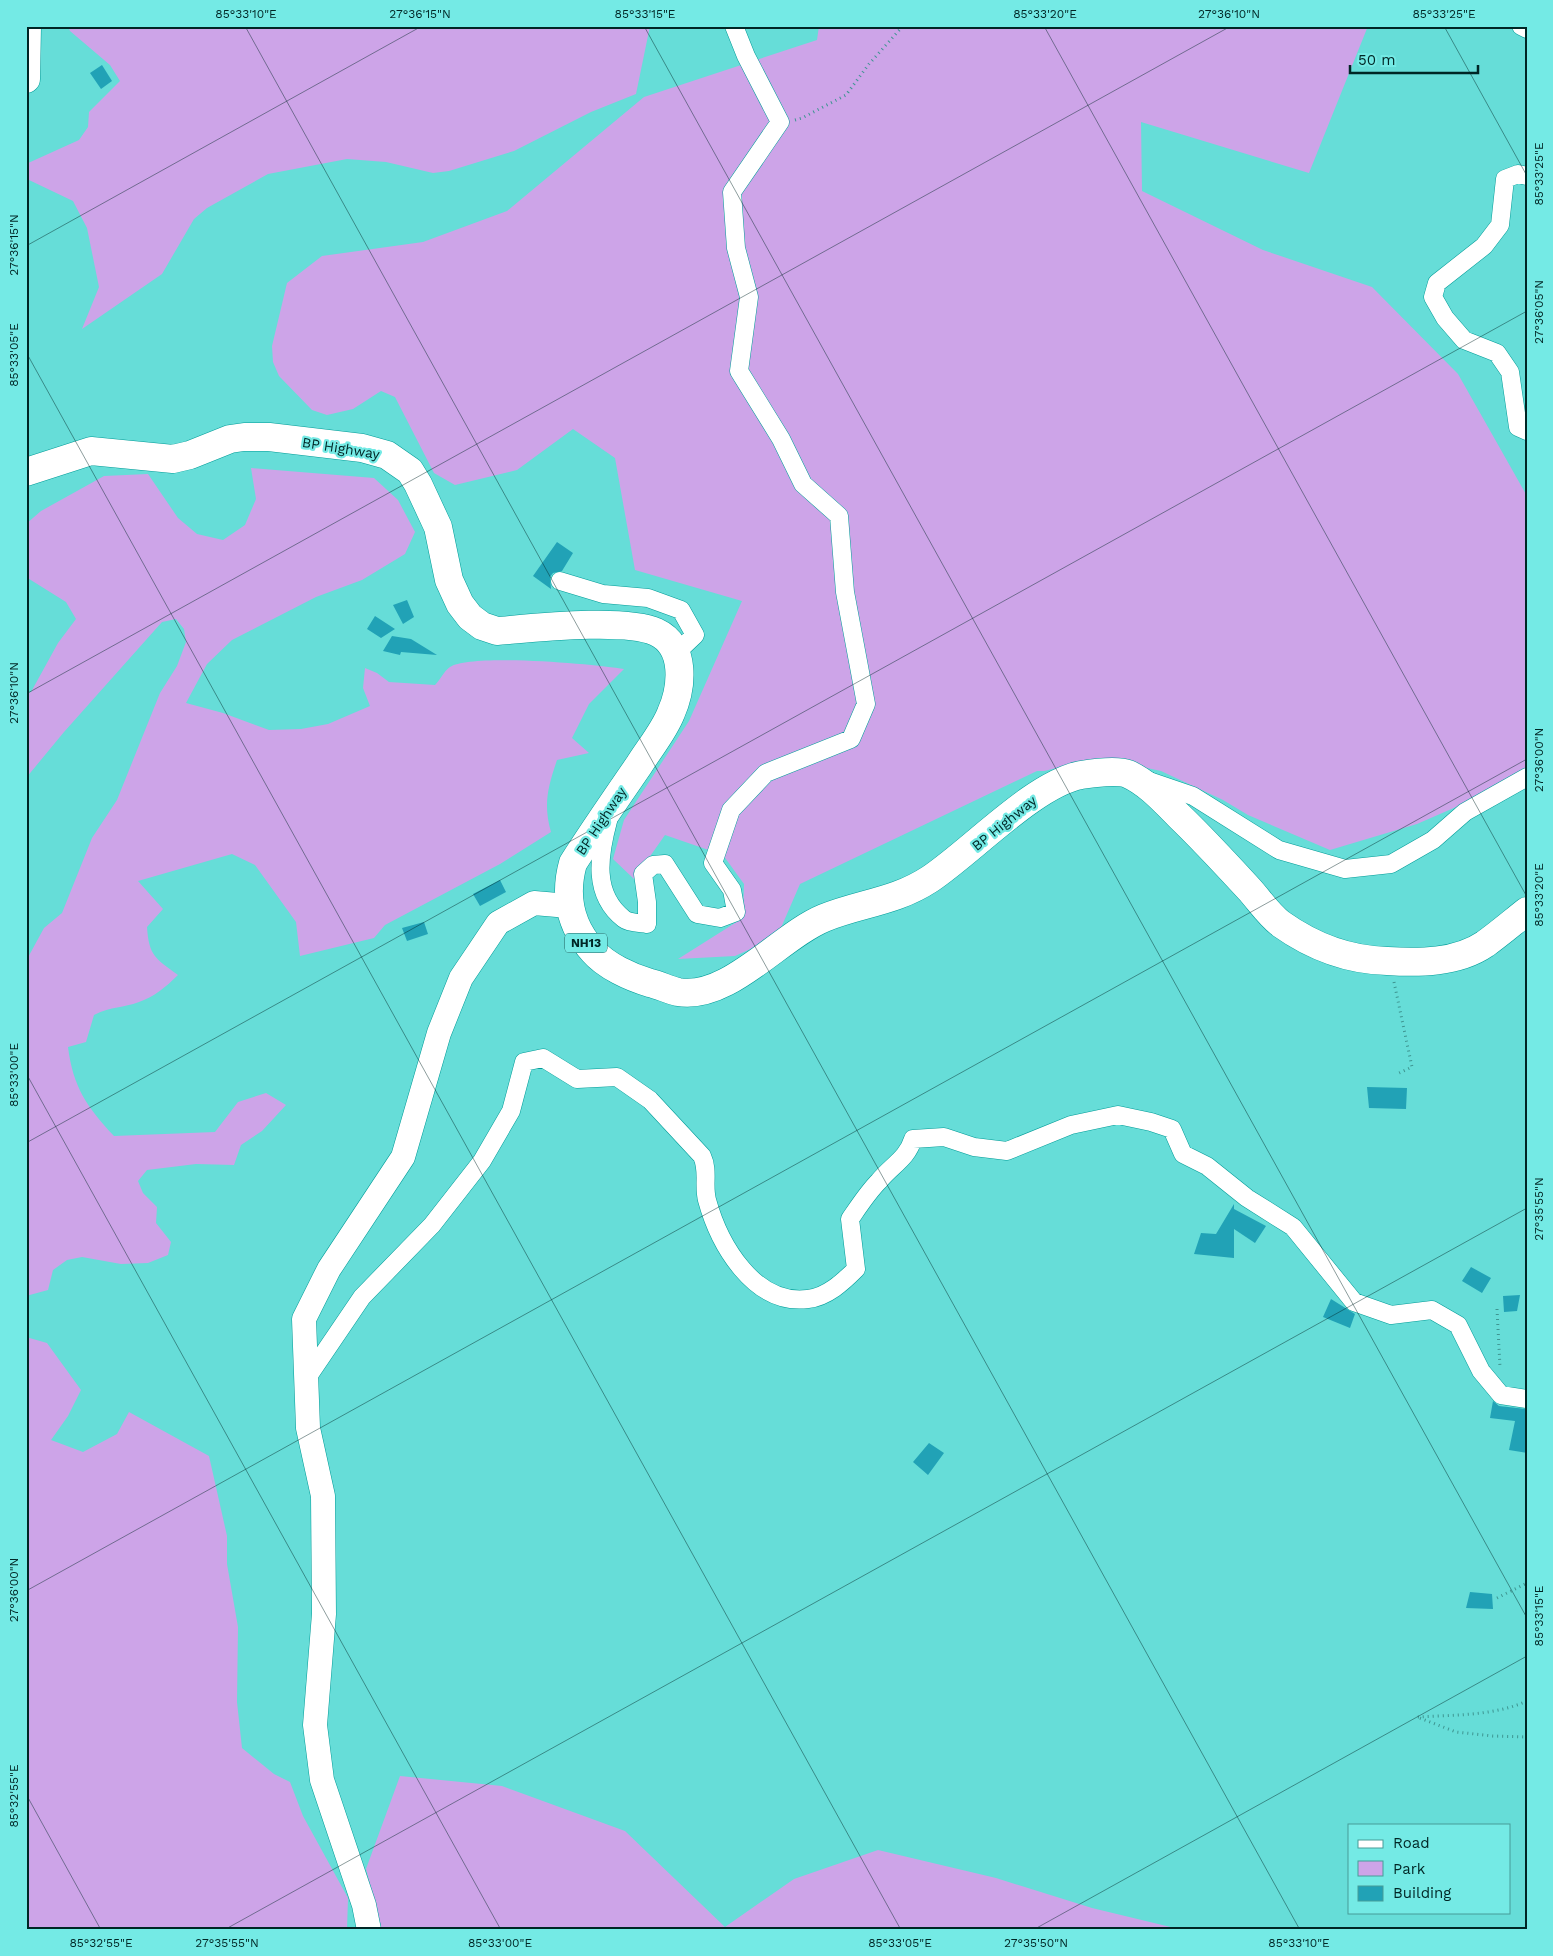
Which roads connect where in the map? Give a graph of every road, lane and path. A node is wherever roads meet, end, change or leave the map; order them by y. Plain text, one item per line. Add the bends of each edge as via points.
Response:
1 (27, 26) edge
2 (734, 26) edge
3 (903, 26) edge
4 (1521, 26) edge
5 (1527, 29) edge
6 (26, 79) edge
7 (780, 122) junction
8 (1527, 176) edge
9 (1527, 432) edge
10 (26, 472) edge
11 (560, 582) dead end
12 (676, 653) junction
13 (1126, 773) junction
14 (1527, 777) edge
15 (613, 803) junction
16 (569, 906) junction
17 (1527, 911) edge
18 (1391, 962) junction
19 (1397, 1074) dead end
20 (1497, 1309) dead end
21 (307, 1378) junction
22 (1501, 1395) junction
23 (1527, 1399) edge
24 (1527, 1583) edge
25 (1497, 1598) dead end
26 (1527, 1700) edge
27 (1527, 1737) edge
28 (369, 1930) edge

1 - 6 highway
2 - 7 street
3 - 7 path via 874,57 846,95 802,118
4 - 5 street
7 - 15 street via 732,192 736,248 749,297 739,371 781,439 802,484 839,516 845,592 866,704 851,739 766,773 731,810 713,863 732,890 736,912 720,918 697,914 665,864 653,865 643,874 646,924 625,920 604,896 603,887 600,853
8 - 9 street via 1518,174 1505,179 1500,225 1484,246 1437,283 1432,297 1464,340 1497,353 1510,372 1518,427
10 - 12 highway, BP Highway via 90,451 173,459 244,437 353,447 387,455 410,471 418,484 438,527 453,588 470,617 482,626 497,631 633,626 656,632
11 - 12 street via 603,594 648,598 681,610 695,635
12 - 15 highway, BP Highway / NH13 via 680,682 671,714
13 - 14 street via 1193,796 1279,850 1345,869 1391,864 1432,840 1465,812
13 - 16 highway, BP Highway / NH13 via 1081,775 1059,782 1029,801 928,881 900,896 826,917 805,927 740,973 712,988 679,992 641,980 605,962 582,938
13 - 18 highway via 1154,791 1200,836 1279,923 1317,945 1366,960
15 - 16 highway, BP Highway / NH13 via 573,863 568,887
16 - 21 street via 534,903 498,923 460,978 439,1033 403,1158 329,1269 304,1320
17 - 18 highway via 1483,946 1457,957 1414,963
18 - 19 path via 1412,1067
20 - 22 path
21 - 22 street via 362,1297 432,1225 482,1161 511,1111 524,1062 543,1058 577,1079 617,1077 650,1100 707,1165 706,1198 718,1232 744,1272 766,1290 787,1299 809,1300 837,1287 856,1269 850,1219 879,1180 910,1151 914,1139 944,1137 974,1147 1008,1150 1071,1125 1118,1115 1172,1130 1183,1154 1207,1166 1293,1227 1354,1302 1391,1315 1432,1310 1458,1325 1481,1371
21 - 28 street via 308,1428 323,1496 324,1614 316,1734 322,1780 364,1905
22 - 23 street
24 - 25 path
26 - 27 path via 1510,1708 1417,1717 1456,1732

